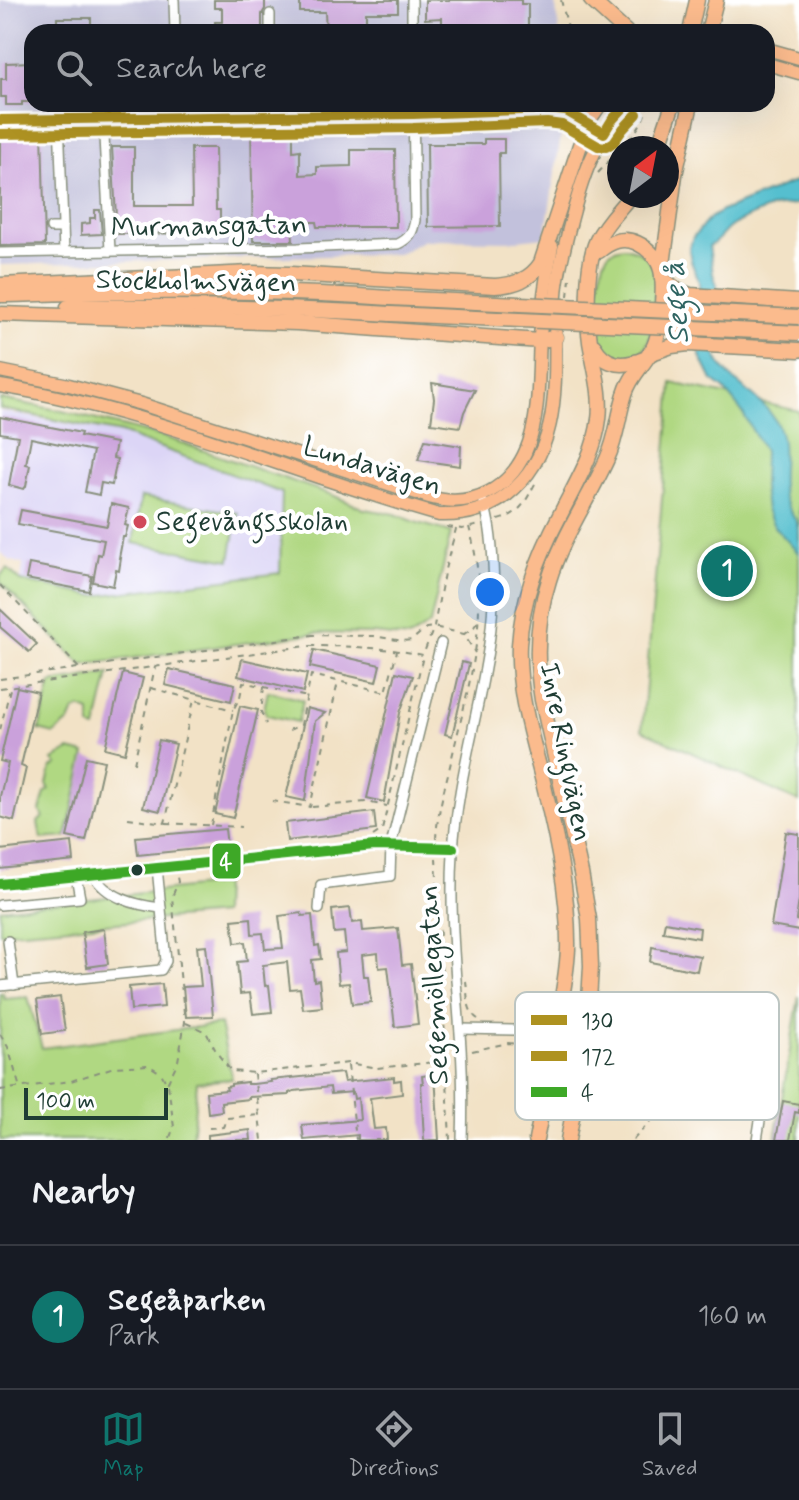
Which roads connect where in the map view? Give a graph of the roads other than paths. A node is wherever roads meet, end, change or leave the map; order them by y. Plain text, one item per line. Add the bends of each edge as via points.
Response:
1 (174, 0) edge
2 (412, 0) edge
3 (591, 0) edge
4 (697, 0) edge
5 (716, 0) edge
6 (270, 14) dead end
7 (175, 24) edge
8 (270, 24) edge
9 (412, 24) edge
10 (617, 24) edge
11 (692, 24) edge
12 (710, 24) edge
13 (775, 51) edge
14 (799, 58) edge
15 (775, 66) edge
16 (799, 73) edge
17 (236, 112) edge
18 (413, 112) edge
19 (568, 112) edge
20 (596, 112) edge
21 (620, 112) edge
22 (670, 112) edge
23 (689, 112) edge
24 (103, 118) junction
25 (59, 119) junction
26 (0, 120) edge
27 (588, 123) junction
28 (604, 133) junction
29 (662, 136) edge
30 (582, 139) junction
31 (623, 208) edge
32 (626, 208) edge
33 (51, 228) dead end
34 (63, 228) junction
35 (110, 251) junction
36 (599, 251) junction
37 (64, 252) junction
38 (0, 253) edge
39 (591, 267) junction
40 (662, 275) junction
41 (0, 285) edge
42 (0, 295) edge
43 (799, 302) edge
44 (0, 312) edge
45 (799, 317) edge
46 (799, 333) edge
47 (556, 337) junction
48 (590, 339) junction
49 (540, 341) junction
50 (799, 350) edge
51 (648, 356) junction
52 (0, 371) edge
53 (0, 386) edge
54 (483, 502) junction
55 (441, 643) dead end
56 (391, 845) junction
57 (453, 848) junction
58 (157, 867) junction
59 (93, 874) junction
60 (76, 876) junction
61 (0, 884) edge
62 (0, 905) edge
63 (161, 908) junction
64 (319, 909) dead end
65 (8, 941) dead end
66 (14, 985) junction
67 (0, 986) edge
68 (562, 992) edge
69 (590, 992) edge
70 (460, 1029) junction
71 (515, 1030) edge
72 (540, 1120) edge
73 (572, 1120) edge
74 (760, 1120) edge
75 (462, 1140) edge
76 (536, 1140) edge
77 (568, 1140) edge
78 (757, 1140) edge

1 - 7 street
2 - 9 street
3 - 10 highway
4 - 11 highway
5 - 12 highway
6 - 8 street
13 - 14 main road
15 - 16 main road
17 - 24 street
18 - 35 street, Murmansgatan via 415,220 413,231 398,244
19 - 27 street
20 - 27 main road, Lundavägen
21 - 28 main road, Lundavägen
22 - 29 highway
23 - 40 highway
24 - 25 street
24 - 35 street
25 - 26 street
25 - 34 street
27 - 28 street
27 - 30 main road, Lundavägen
28 - 47 main road, Lundavägen via 590,159 568,236 556,295
30 - 41 highway via 541,263 530,276 510,285 251,273
30 - 49 main road, Lundavägen via 550,257
31 - 39 highway via 599,236
32 - 36 highway
33 - 34 street
34 - 37 street
35 - 37 street, Murmansgatan
36 - 39 highway
36 - 40 highway via 618,240 635,242 652,254
37 - 38 street, Murmansgatan
39 - 48 highway
40 - 43 highway via 690,295
40 - 51 highway via 659,331
42 - 45 highway, Stockholmsvägen, bridge via 322,293
44 - 46 highway, Stockholmsvägen, bridge via 157,306 327,310
44 - 49 highway via 310,324
47 - 49 highway
47 - 54 main road, Lundavägen via 554,404 542,450 523,481 498,502
48 - 51 highway via 610,362 628,365
48 - 68 highway, Inre Ringvägen, bridge via 600,397 597,432 539,559 520,642 520,682 558,848 567,916
49 - 54 main road, Lundavägen via 539,393 528,446 510,477
50 - 51 highway via 688,344
51 - 69 highway, Inre Ringvägen, bridge via 625,394 608,457 550,576 537,637 542,700 589,919
52 - 54 main road, Lundavägen via 141,404 446,502
53 - 54 main road, Lundavägen via 167,426 439,515 459,516
54 - 57 street, Segemöllegatan via 494,602
55 - 56 street
56 - 57 street
56 - 58 street
56 - 64 street via 390,876 321,885
57 - 70 street, Segemöllegatan
58 - 59 street
58 - 63 street
59 - 60 street
59 - 63 street via 113,895
60 - 61 street
60 - 62 street via 80,898
63 - 66 street via 166,961 161,970
65 - 66 street
66 - 67 street
70 - 71 street
70 - 75 street, Segemöllegatan
72 - 76 highway, Inre Ringvägen, bridge
73 - 77 highway, Inre Ringvägen, bridge
74 - 78 street

